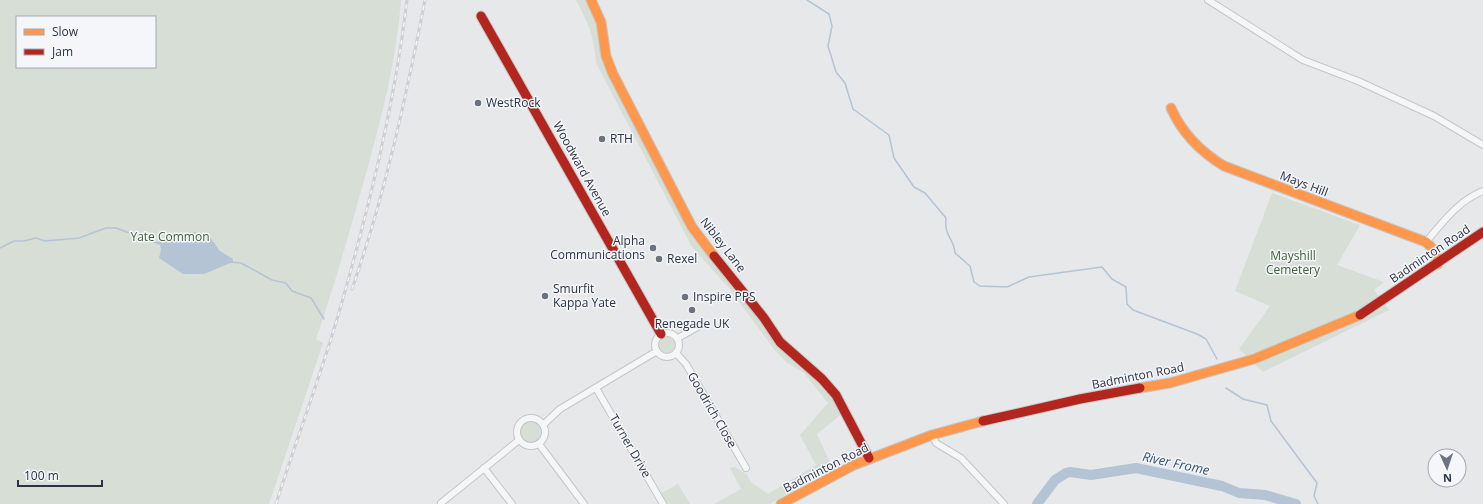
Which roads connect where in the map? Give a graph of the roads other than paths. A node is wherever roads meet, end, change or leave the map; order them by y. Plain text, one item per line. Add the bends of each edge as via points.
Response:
1 (591, 0) edge
2 (1208, 0) edge
3 (480, 16) dead end
4 (1171, 108) dead end
5 (1483, 145) edge
6 (1483, 191) edge
7 (1483, 232) edge
8 (1426, 242) junction
9 (1438, 264) junction
10 (702, 324) dead end
11 (661, 334) junction
12 (678, 338) junction
13 (657, 351) junction
14 (676, 353) junction
15 (596, 388) junction
16 (543, 425) junction
17 (932, 435) junction
18 (518, 440) junction
19 (539, 444) junction
20 (870, 458) junction
21 (484, 468) junction
22 (746, 468) dead end
23 (441, 503) edge
24 (512, 504) edge
25 (584, 504) edge
26 (662, 504) edge
27 (781, 504) edge
28 (1004, 504) edge

1 - 20 street, Nibley Lane via 601,22 606,56 613,74 692,227 780,342 836,395
2 - 5 street via 1303,60 1358,81 1434,116
3 - 11 street, Woodward Avenue
4 - 8 street, Mays Hill via 1190,137 1213,160 1224,166
6 - 8 street via 1453,211
7 - 9 street, Badminton Road
8 - 9 street via 1436,252
9 - 17 street, Badminton Road via 1356,318 1254,359 1170,383 1080,399
10 - 12 street
11 - 12 street via 668,333
11 - 13 street via 655,344
12 - 14 street via 679,348
13 - 14 street via 668,357
13 - 15 street
14 - 22 street, Goodrich Close via 686,364
15 - 16 street via 560,409
15 - 26 street, Turner Drive
16 - 18 street via 537,419 529,418 522,421 517,426
16 - 19 street via 544,437
17 - 20 street, Badminton Road
17 - 28 street via 936,443 961,458
18 - 19 street via 530,447
18 - 21 street
19 - 25 street
20 - 27 street, Badminton Road
21 - 23 street
21 - 24 street

